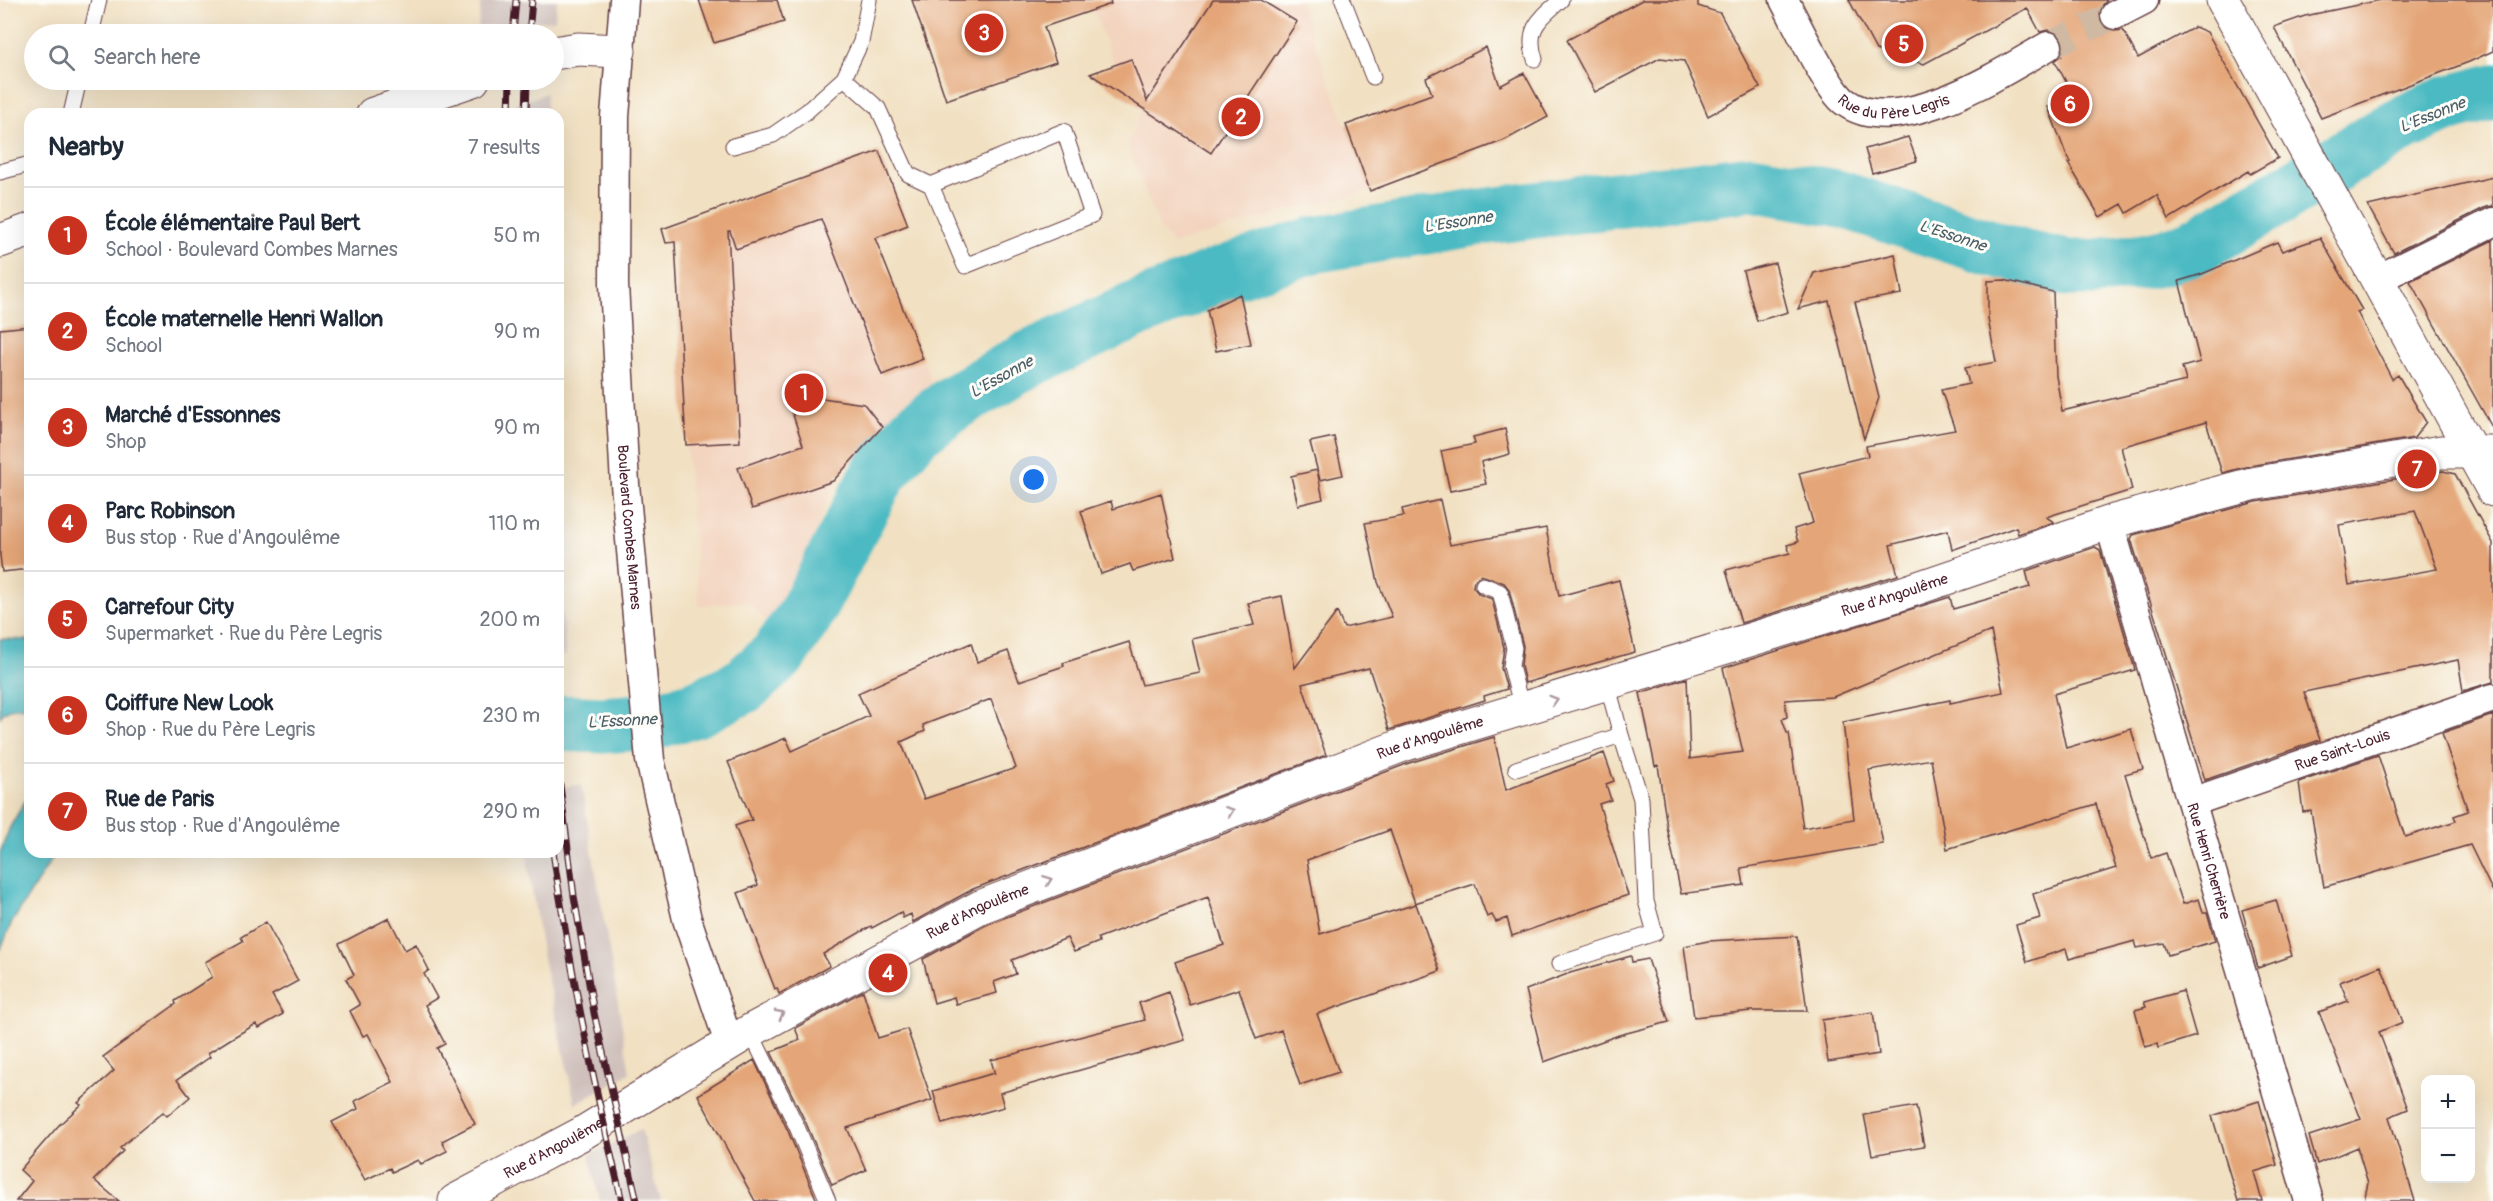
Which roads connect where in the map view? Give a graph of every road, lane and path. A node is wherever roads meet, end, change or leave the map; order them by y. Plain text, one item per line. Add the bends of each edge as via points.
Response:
1 (99, 0) edge
2 (624, 0) edge
3 (869, 0) edge
4 (1343, 0) edge
5 (1561, 0) edge
6 (1784, 0) edge
7 (2144, 0) edge
8 (2232, 3) edge
9 (2115, 15) tunnel mouth
10 (93, 24) edge
11 (2048, 46) tunnel mouth
12 (564, 51) edge
13 (619, 51) junction
14 (1535, 59) dead end
15 (1373, 77) dead end
16 (844, 78) junction
17 (77, 90) edge
18 (444, 90) edge
19 (72, 108) edge
20 (391, 108) edge
21 (733, 146) dead end
22 (24, 166) edge
23 (0, 172) edge
24 (931, 185) junction
25 (2493, 222) edge
26 (24, 232) edge
27 (0, 240) edge
28 (2378, 279) junction
29 (2483, 453) edge
30 (2493, 490) edge
31 (2114, 521) junction
32 (1483, 585) dead end
33 (1607, 683) junction
34 (2493, 698) edge
35 (1522, 709) junction
36 (1621, 735) junction
37 (1516, 769) dead end
38 (2192, 802) junction
39 (1559, 964) dead end
40 (740, 1037) junction
41 (455, 1201) edge
42 (828, 1201) edge
43 (2309, 1201) edge

1 - 10 lane
2 - 13 street, Boulevard Combes Marnes
3 - 16 lane via 861,42
4 - 15 lane
5 - 14 lane via 1538,20 1532,33 1530,45
6 - 11 street, Rue du Père Legris via 1829,82 1844,101 1863,112 1893,114 1968,92
7 - 9 street
8 - 28 street via 2294,127
12 - 13 street
13 - 40 street, Boulevard Combes Marnes via 614,285 625,484 650,760 687,919
16 - 21 lane via 773,135
16 - 24 lane via 878,108 908,174
17 - 19 lane
18 - 20 street
22 - 23 lane
24 - 24 lane via 965,266 1092,215 1064,131
25 - 28 street
26 - 27 street
28 - 29 street
29 - 30 street
29 - 31 street, Rue d'Angoulême via 2441,452 2252,484
31 - 33 street, Rue d'Angoulême via 1898,595
31 - 38 street, Rue Henri Cherrière via 2113,536
32 - 35 lane via 1500,592 1514,648 1511,666
35 -> 33 street, Rue d'Angoulême
33 - 36 lane
34 - 38 street, Rue Saint-Louis
40 -> 35 street, Rue d'Angoulême via 1005,896 1403,745
36 - 37 lane
36 - 39 lane via 1641,799 1646,901 1654,933
38 - 43 street, Rue Henri Cherrière
40 - 41 street, Rue d'Angoulême via 581,1134
40 - 42 lane via 796,1126

